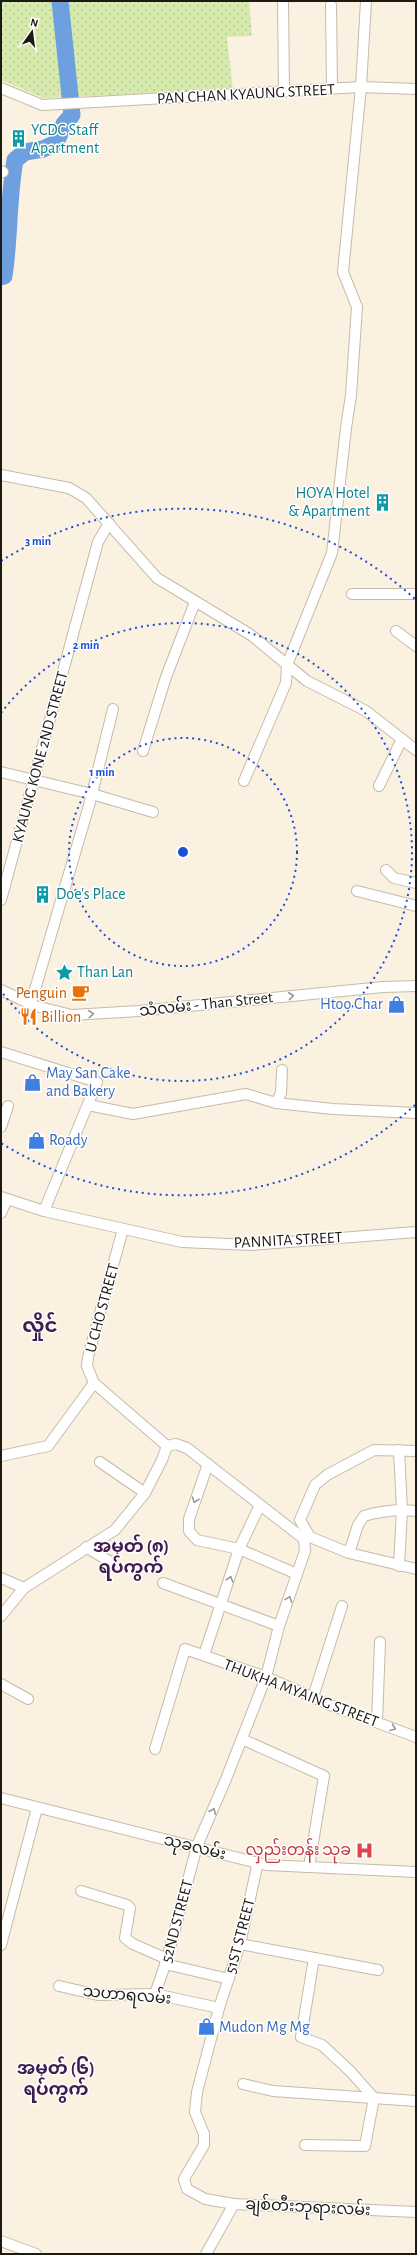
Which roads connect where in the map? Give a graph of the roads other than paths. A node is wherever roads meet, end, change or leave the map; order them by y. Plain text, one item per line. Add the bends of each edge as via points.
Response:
1 (283, 1) edge
2 (366, 1) edge
3 (331, 5) dead end
4 (1, 88) edge
5 (361, 88) junction
6 (332, 89) junction
7 (416, 89) edge
8 (284, 92) junction
9 (1, 475) edge
10 (109, 524) junction
11 (352, 594) dead end
12 (416, 594) edge
13 (195, 602) junction
14 (396, 631) dead end
15 (416, 646) edge
16 (287, 664) junction
17 (113, 709) dead end
18 (402, 739) junction
19 (416, 750) edge
20 (143, 751) dead end
21 (1, 772) edge
22 (34, 780) junction
23 (244, 780) dead end
24 (379, 786) dead end
25 (92, 794) junction
26 (153, 812) dead end
27 (386, 870) dead end
28 (416, 883) edge
29 (357, 891) dead end
30 (1, 900) edge
31 (416, 906) edge
32 (416, 986) edge
33 (1, 990) edge
34 (31, 1003) junction
35 (1, 1052) edge
36 (282, 1070) dead end
37 (276, 1103) junction
38 (88, 1105) junction
39 (8, 1106) dead end
40 (416, 1113) edge
41 (1, 1127) edge
42 (4, 1198) edge
43 (44, 1211) junction
44 (1, 1213) edge
45 (123, 1230) junction
46 (416, 1232) edge
47 (94, 1383) junction
48 (167, 1446) junction
49 (399, 1450) junction
50 (416, 1451) edge
51 (1, 1456) edge
52 (100, 1462) dead end
53 (208, 1464) junction
54 (145, 1493) junction
55 (260, 1505) junction
56 (402, 1510) junction
57 (416, 1511) edge
58 (86, 1547) junction
59 (239, 1549) junction
60 (349, 1553) junction
61 (110, 1561) dead end
62 (399, 1566) junction
63 (416, 1569) edge
64 (297, 1574) junction
65 (1, 1578) edge
66 (163, 1582) dead end
67 (24, 1588) junction
68 (222, 1606) junction
69 (342, 1606) dead end
70 (1, 1616) edge
71 (279, 1626) junction
72 (380, 1642) dead end
73 (204, 1655) junction
74 (266, 1677) junction
75 (1, 1684) edge
76 (313, 1697) junction
77 (28, 1699) dead end
78 (377, 1722) junction
79 (416, 1737) edge
80 (242, 1739) junction
81 (155, 1749) dead end
82 (1, 1798) edge
83 (37, 1808) junction
84 (197, 1846) junction
85 (258, 1862) junction
86 (309, 1867) junction
87 (416, 1872) edge
88 (81, 1891) dead end
89 (240, 1944) junction
90 (1, 1945) edge
91 (314, 1958) junction
92 (166, 1961) junction
93 (378, 1970) dead end
94 (229, 1979) junction
95 (59, 1986) dead end
96 (155, 1994) junction
97 (219, 2008) junction
98 (243, 2084) dead end
99 (374, 2098) junction
100 (416, 2101) edge
101 (305, 2145) dead end
102 (234, 2204) junction
103 (416, 2212) edge
104 (1, 2241) edge
105 (36, 2254) edge
106 (206, 2254) edge

1 - 8 street
2 - 5 street
3 - 6 street
4 - 8 street, PAN CHAN KYAUNG STREET via 42,105
5 - 6 street, PAN CHAN KYAUNG STREET
5 - 7 street, PAN CHAN KYAUNG STREET
5 - 16 street via 343,272 357,307 357,324 332,553
6 - 8 street, PAN CHAN KYAUNG STREET
9 - 10 street via 69,488 86,498
10 - 13 street via 157,578
10 - 22 street, KYAUNG KONE 2ND STREET via 98,542
11 - 12 street
13 - 16 street via 250,636
13 - 20 street via 166,678
14 - 15 street
16 - 18 street via 307,681 366,711
16 - 23 street via 286,683
17 - 25 street
18 - 19 street
18 - 24 street
21 - 22 street
22 - 25 street
22 - 30 street, KYAUNG KONE 2ND STREET
25 - 26 street
25 - 34 street
27 - 28 street via 394,878
29 - 31 street
34 -> 32 street, သံလမ်း - Than Street via 72,1015
33 - 34 street, သံလမ်း - Than Street
35 - 38 street via 96,1081
36 - 37 street via 281,1093
37 - 38 street via 246,1094 133,1114
37 - 40 street
38 - 43 street
39 - 41 street
42 - 43 street, PANNITA STREET
42 - 44 street
43 - 45 street, PANNITA STREET
45 - 46 street, PANNITA STREET via 182,1242 252,1245
45 - 47 street, U CHO STREET via 88,1357 87,1366
47 - 48 street, U CHO STREET
47 - 51 street via 48,1446
48 - 53 street via 176,1444 187,1448
48 - 54 street
49 - 50 street
49 - 56 street
49 - 60 street via 374,1450 327,1475 315,1485 300,1520 310,1537
52 - 54 street
53 - 55 street
53 -> 59 street via 189,1519 189,1531 198,1540
54 - 58 street via 115,1530
55 - 59 street
55 - 64 street, 52ND STREET via 304,1540 305,1551
56 - 57 street
56 - 60 street via 364,1516 358,1525
56 - 62 street
58 - 61 street
58 - 67 street
59 - 64 street
68 -> 59 street
60 - 62 street
62 - 63 street
71 -> 64 street, 52ND STREET
65 - 67 street
66 - 68 street
67 - 70 street
68 - 71 street
68 - 73 street
69 - 76 street
71 - 74 street, 52ND STREET
72 - 78 street
73 - 74 street, THUKHA MYAING STREET
73 - 81 street, THUKHA MYAING STREET via 185,1649
74 - 76 street, THUKHA MYAING STREET
74 - 80 street, 52ND STREET
75 - 77 street
76 - 78 street, THUKHA MYAING STREET
78 -> 79 street, THUKHA MYAING STREET
84 -> 80 street, 52ND STREET
80 - 86 street via 324,1776
82 - 83 street, သုခလမ်း
83 - 84 street, သုခလမ်း
83 - 90 street
84 - 85 street, သုခလမ်း
84 - 92 street, 52ND STREET
85 - 86 street, သုခလမ်း
85 - 89 street, 51ST STREET
86 - 87 street, သုခလမ်း
88 - 92 street via 127,1905 130,1908 126,1938
89 - 91 street
89 - 94 street, 51ST STREET
91 - 93 street
91 - 99 street via 301,2037 322,2045
92 - 94 street
92 - 96 street, 52ND STREET
94 - 97 street, 51ST STREET
95 - 96 street, သဟာရလမ်း via 98,1995
96 - 97 street, သဟာရလမ်း
97 - 102 street, 51ST STREET via 196,2092 195,2112 204,2134 204,2145 184,2179 186,2190 205,2199
98 - 99 street via 274,2092
99 - 100 street
99 - 101 street via 365,2146
102 - 103 street, ချစ်တီးဘုရားလမ်း
102 - 106 street, ချစ်တီးဘုရားလမ်း
104 - 105 street

